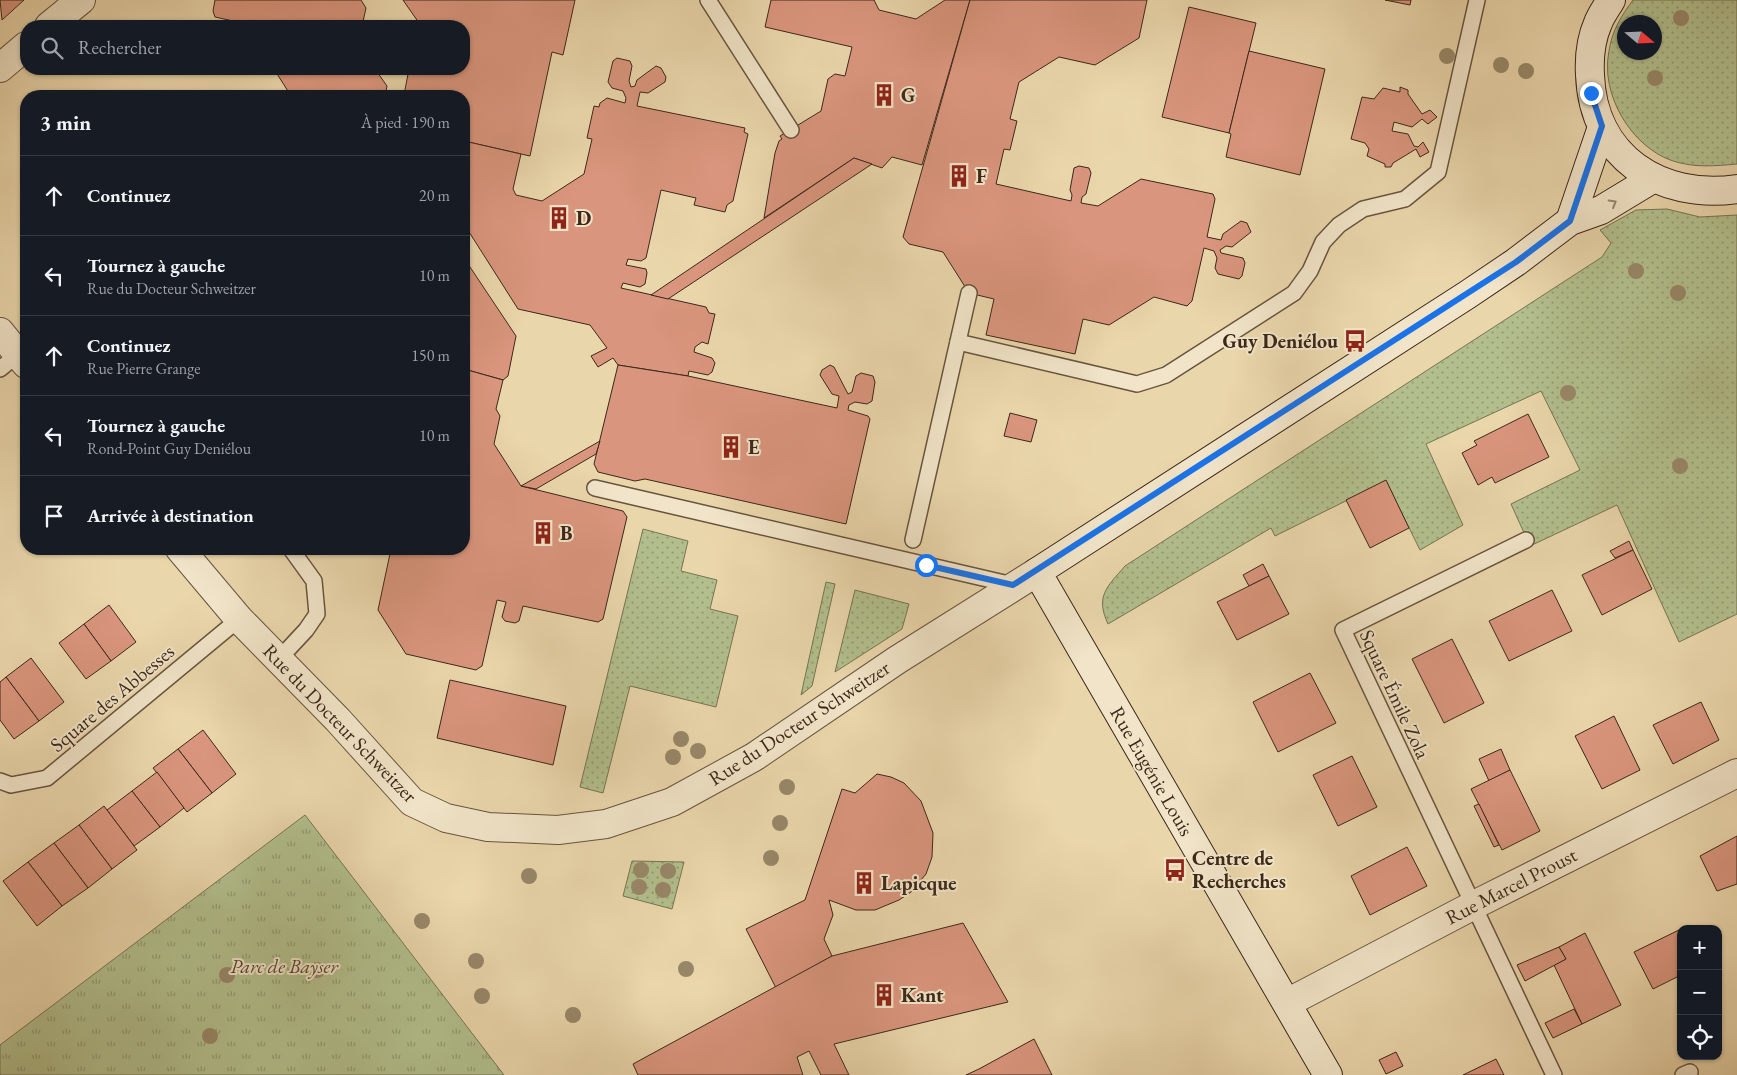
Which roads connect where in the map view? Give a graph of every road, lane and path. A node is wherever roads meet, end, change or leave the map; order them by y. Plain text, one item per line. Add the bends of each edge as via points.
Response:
1 (81, 0) edge
2 (708, 0) edge
3 (1477, 0) edge
4 (1612, 0) edge
5 (56, 20) edge
6 (20, 51) edge
7 (0, 68) edge
8 (1602, 126) junction
9 (791, 130) dead end
10 (1654, 178) junction
11 (1737, 189) edge
12 (1570, 221) junction
13 (969, 293) dead end
14 (0, 332) edge
15 (958, 342) junction
16 (15, 362) edge
17 (595, 488) dead end
18 (913, 540) dead end
19 (1526, 540) dead end
20 (185, 555) edge
21 (295, 555) edge
22 (1036, 572) junction
23 (1013, 585) junction
24 (239, 619) junction
25 (278, 659) junction
26 (1737, 773) edge
27 (0, 781) edge
28 (1474, 905) junction
29 (1287, 1003) junction
30 (1328, 1075) edge
31 (1554, 1075) edge

1 - 5 street
2 - 9 lane
3 - 15 lane via 1438,172 1405,199 1364,209 1339,225 1323,242 1310,271 1294,293 1166,375 1137,384
4 - 8 street via 1598,24 1589,58 1591,93
6 - 7 street
8 - 10 street via 1624,156
8 - 12 street
10 - 11 street via 1682,189 1712,192
12 -> 10 street, Rue du Docteur Schweitzer via 1601,210
12 - 22 street, Rue du Docteur Schweitzer via 1467,295
13 - 15 lane
14 - 16 street
15 - 18 lane
17 - 23 lane
19 - 28 lane, Square Émile Zola via 1343,630
20 - 24 street, Rue du Docteur Schweitzer
21 - 25 lane via 314,581 317,614
22 - 23 street, Rue du Docteur Schweitzer
22 - 29 street, Rue Eugénie Louis
23 - 25 street, Rue du Docteur Schweitzer via 762,752 672,802 606,824 558,830 488,827 446,818 412,802
24 - 25 street, Rue du Docteur Schweitzer
24 - 27 lane, Square des Abbesses via 47,778 10,785
26 - 28 street, Rue Marcel Proust
28 - 29 street, Rue Marcel Proust
28 - 31 lane
29 - 30 street, Rue Eugénie Louis

